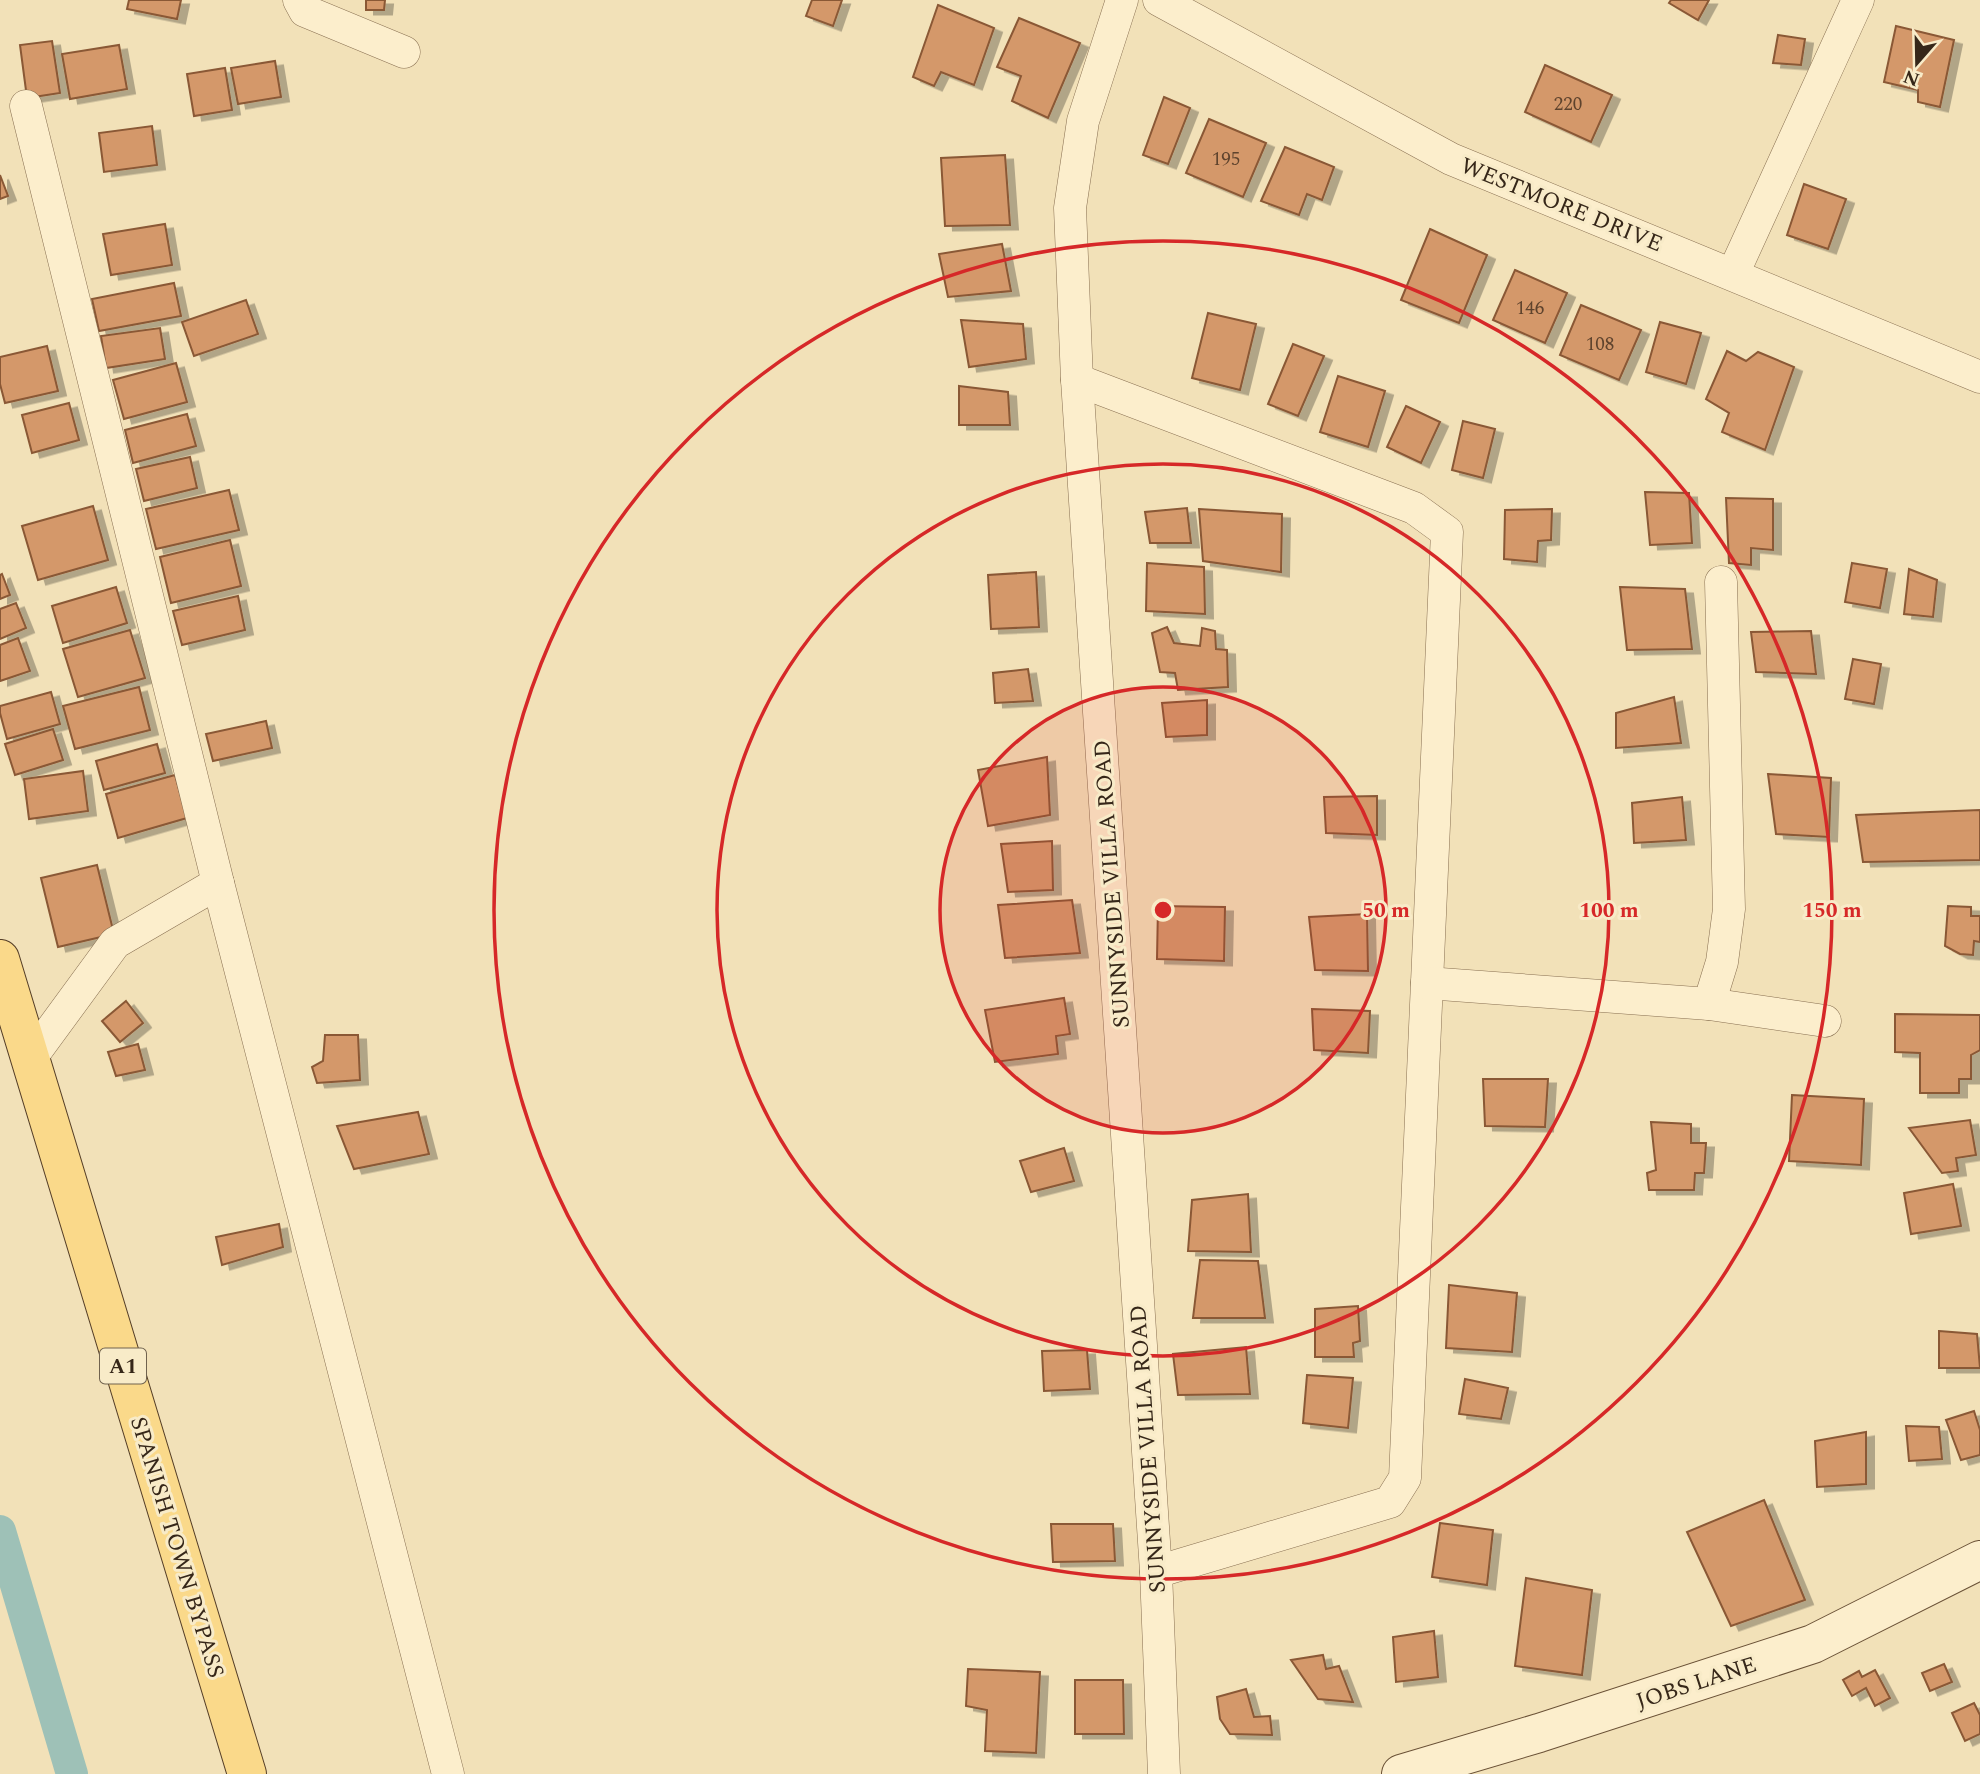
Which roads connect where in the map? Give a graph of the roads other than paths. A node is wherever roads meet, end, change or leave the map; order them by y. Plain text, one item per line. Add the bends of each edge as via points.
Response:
1 (299, 0) edge
2 (1122, 0) edge
3 (1159, 0) edge
4 (1858, 0) edge
5 (404, 52) dead end
6 (26, 106) dead end
7 (1733, 274) junction
8 (1980, 377) edge
9 (1077, 380) junction
10 (1721, 582) dead end
11 (218, 883) junction
12 (0, 958) edge
13 (1427, 983) junction
14 (1709, 1004) junction
15 (1825, 1021) dead end
16 (30, 1059) junction
17 (1980, 1560) edge
18 (1156, 1572) junction
19 (247, 1774) edge
20 (448, 1774) edge
21 (1164, 1774) edge
22 (1401, 1774) edge

1 - 5 street via 305,11
2 - 9 street, SUNNYSIDE VILLA ROAD via 1083,121 1070,208
3 - 7 street, WESTMORE DRIVE via 1451,159
4 - 7 street
6 - 11 street
7 - 8 street, WESTMORE DRIVE
9 - 13 street via 1414,508 1447,532
9 - 18 street, SUNNYSIDE VILLA ROAD
10 - 14 street via 1729,909 1722,962
11 - 16 street via 115,943
11 - 20 street
12 - 16 main road, SPANISH TOWN BYPASS / A1
13 - 14 street
13 - 18 street via 1405,1478 1391,1502
14 - 15 street
16 - 19 main road, SPANISH TOWN BYPASS / A1
17 - 22 street, JOBS LANE via 1814,1644
18 - 21 street, SUNNYSIDE VILLA ROAD

